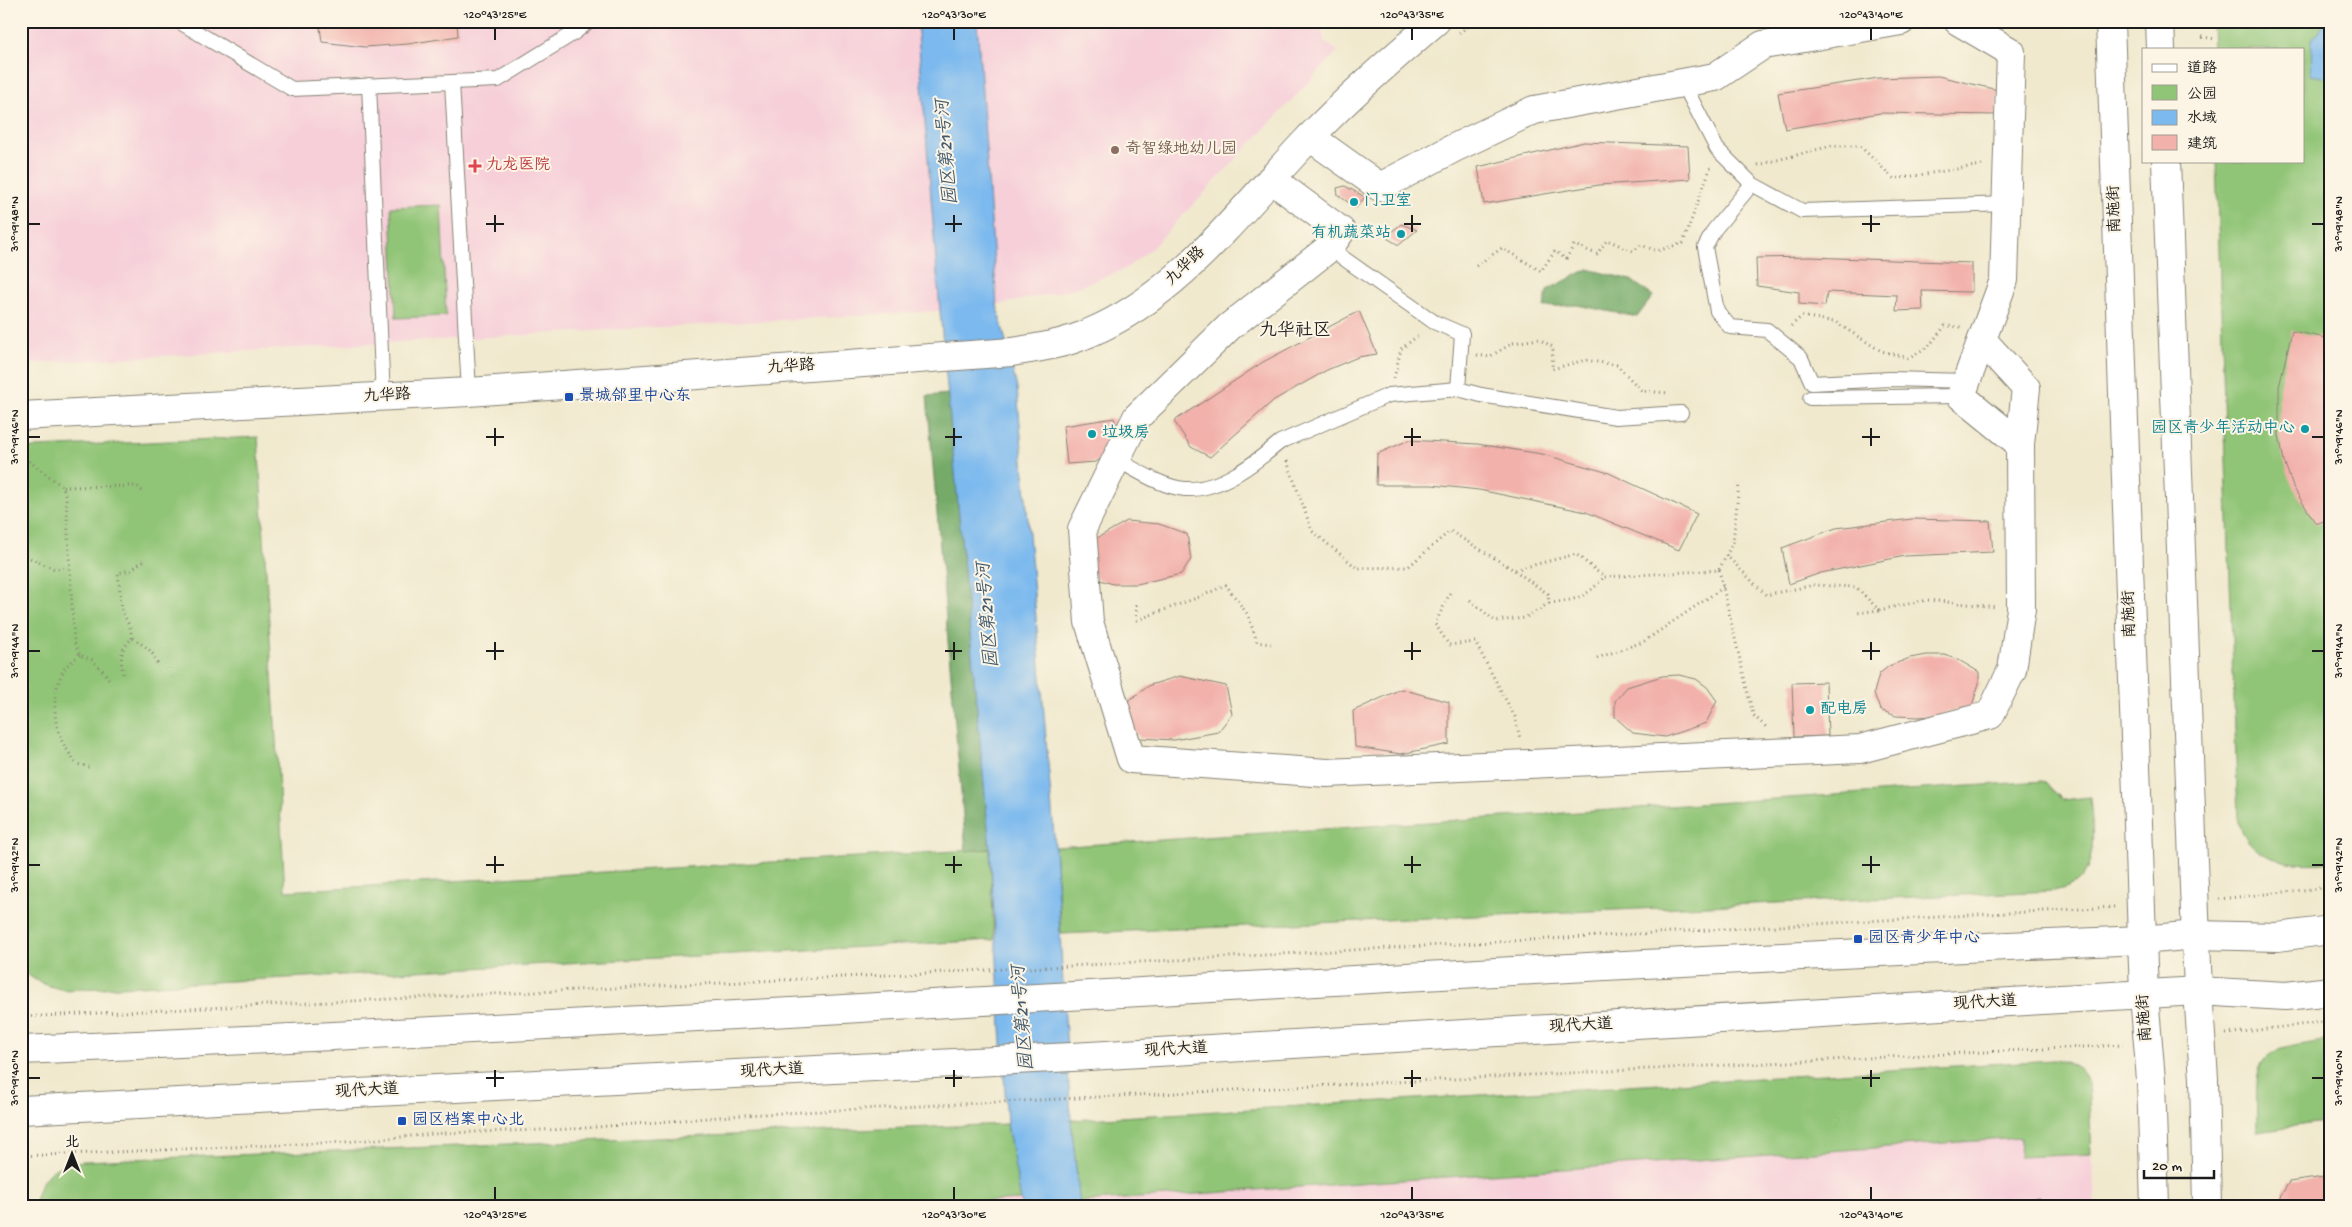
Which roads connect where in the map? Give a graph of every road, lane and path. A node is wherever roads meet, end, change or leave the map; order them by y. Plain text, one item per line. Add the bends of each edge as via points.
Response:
1 (178, 21) edge
2 (589, 21) edge
3 (1436, 21) edge
4 (1901, 21) edge
5 (1958, 21) edge
6 (2110, 21) edge
7 (2160, 21) edge
8 (2202, 37) dead end
9 (2216, 39) dead end
10 (2162, 48) edge
11 (452, 82) junction
12 (1683, 83) junction
13 (369, 85) junction
14 (1310, 137) junction
15 (1717, 148) junction
16 (2009, 151) junction
17 (2166, 162) edge
18 (1738, 170) junction
19 (1271, 179) junction
20 (1752, 184) junction
21 (2007, 204) junction
22 (1329, 248) junction
23 (1476, 266) dead end
24 (1434, 322) junction
25 (1984, 334) junction
26 (1777, 338) junction
27 (1462, 353) junction
28 (1458, 389) junction
29 (1964, 389) junction
30 (469, 392) junction
31 (1672, 394) dead end
32 (1389, 395) junction
33 (383, 397) junction
34 (1810, 398) dead end
35 (1681, 413) dead end
36 (21, 416) edge
37 (1280, 442) junction
38 (2020, 444) junction
39 (21, 455) edge
40 (1117, 460) junction
41 (1739, 484) dead end
42 (62, 487) junction
43 (144, 493) dead end
44 (21, 554) edge
45 (1726, 556) junction
46 (144, 560) dead end
47 (68, 568) junction
48 (1514, 570) junction
49 (1719, 570) junction
50 (1604, 577) junction
51 (1724, 587) junction
52 (1450, 593) dead end
53 (1470, 600) dead end
54 (1549, 603) junction
55 (1136, 605) dead end
56 (2021, 609) junction
57 (1879, 610) junction
58 (1856, 613) dead end
59 (132, 638) junction
60 (1271, 644) dead end
61 (80, 655) junction
62 (1597, 658) dead end
63 (158, 667) dead end
64 (123, 674) dead end
65 (111, 682) dead end
66 (1770, 753) junction
67 (1525, 764) junction
68 (89, 767) dead end
69 (2331, 887) edge
70 (2195, 902) junction
71 (2141, 905) junction
72 (2331, 930) edge
73 (2196, 935) junction
74 (2142, 940) junction
75 (2198, 991) junction
76 (2331, 991) edge
77 (2144, 995) junction
78 (21, 1017) edge
79 (2331, 1021) edge
80 (2201, 1038) junction
81 (2148, 1044) junction
82 (21, 1050) edge
83 (21, 1110) edge
84 (21, 1156) edge
85 (2155, 1206) edge
86 (2208, 1206) edge

1 - 13 lane via 292,88
2 - 11 lane via 498,80
3 - 14 main road, 九华路 via 1378,70
4 - 12 main road via 1763,46 1715,77
5 - 16 main road via 2011,52
6 - 71 main road, 南施街
7 - 10 main road
8 - 9 path
11 - 13 lane
11 - 30 lane
12 - 14 main road via 1534,110 1380,187
12 - 15 lane
13 - 33 lane
14 - 19 main road, 九华路
15 - 18 lane
15 - 23 path via 1683,243 1657,251 1642,245 1633,251 1607,240 1597,254 1574,245 1566,258 1555,251 1541,271 1502,248
16 - 18 path via 1981,166 1894,178 1860,146 1831,146
16 - 21 main road
17 - 70 main road
18 - 20 lane
19 - 22 main road via 1341,231
19 - 30 main road, 九华路 via 1180,276 1153,297 1089,334 1050,346 944,358
20 - 21 lane via 1802,211
20 - 26 lane via 1714,230 1705,247 1717,311 1730,327 1767,330
21 - 25 main road via 2004,280
22 - 24 lane
22 - 40 main road via 1229,327 1137,417
24 - 27 lane via 1462,334
24 - 32 path via 1401,349
25 - 26 path via 1945,326 1928,347 1908,358 1881,351 1835,322 1802,316
25 - 29 main road
25 - 38 main road via 2026,388
26 - 29 lane via 1801,358 1812,383 1890,379
27 - 28 lane
27 - 31 path via 1489,357 1513,343 1539,338 1553,347 1552,368 1585,360 1617,366 1642,391
28 - 32 lane
28 - 35 lane via 1616,417
29 - 34 lane
29 - 38 main road
30 - 33 main road, 九华路
32 - 37 lane
33 - 36 main road, 九华路
37 - 40 lane via 1216,484 1184,489 1158,481
37 - 48 path via 1312,531 1357,568 1408,567 1450,531
38 - 56 main road
39 - 42 path
40 - 67 main road via 1082,529 1089,622 1131,759 1327,773
41 - 45 path via 1733,542
42 - 43 path via 136,486
42 - 47 path via 66,498
44 - 47 path via 54,569
45 - 49 path
45 - 57 path via 1766,596 1814,585 1856,587
46 - 59 path via 131,570 118,573 122,611
47 - 61 path via 74,642
48 - 50 path via 1576,554
48 - 54 path via 1548,594
49 - 50 path
49 - 51 path
50 - 54 path via 1591,592 1571,600
51 - 62 path via 1643,642
51 - 66 path via 1753,715 1769,730
52 - 67 path via 1435,624 1449,646 1475,642 1515,717
53 - 54 path via 1495,621 1524,618
55 - 60 path via 1137,620 1226,585 1248,616 1257,642
56 - 57 path via 1927,600
56 - 66 main road via 2012,670 1990,715 1860,749
57 - 58 path
59 - 63 path via 148,647
59 - 64 path via 124,646 120,658
61 - 65 path via 92,660
61 - 68 path via 66,667 55,704 62,741 77,764
66 - 67 main road
69 - 70 path
70 - 73 main road
71 - 74 main road, 南施街
71 - 78 path via 1069,966
72 - 73 main road via 2278,937
73 - 74 main road
73 - 75 main road
74 - 77 main road, 南施街
74 - 82 main road via 297,1039
75 - 76 main road, 现代大道 via 2286,996
75 - 77 main road, 现代大道
75 - 80 main road
77 - 81 main road, 南施街
77 - 83 main road, 现代大道 via 1072,1057
79 - 80 path
80 - 86 main road
81 - 84 path via 743,1115 344,1142
81 - 85 main road, 南施街

